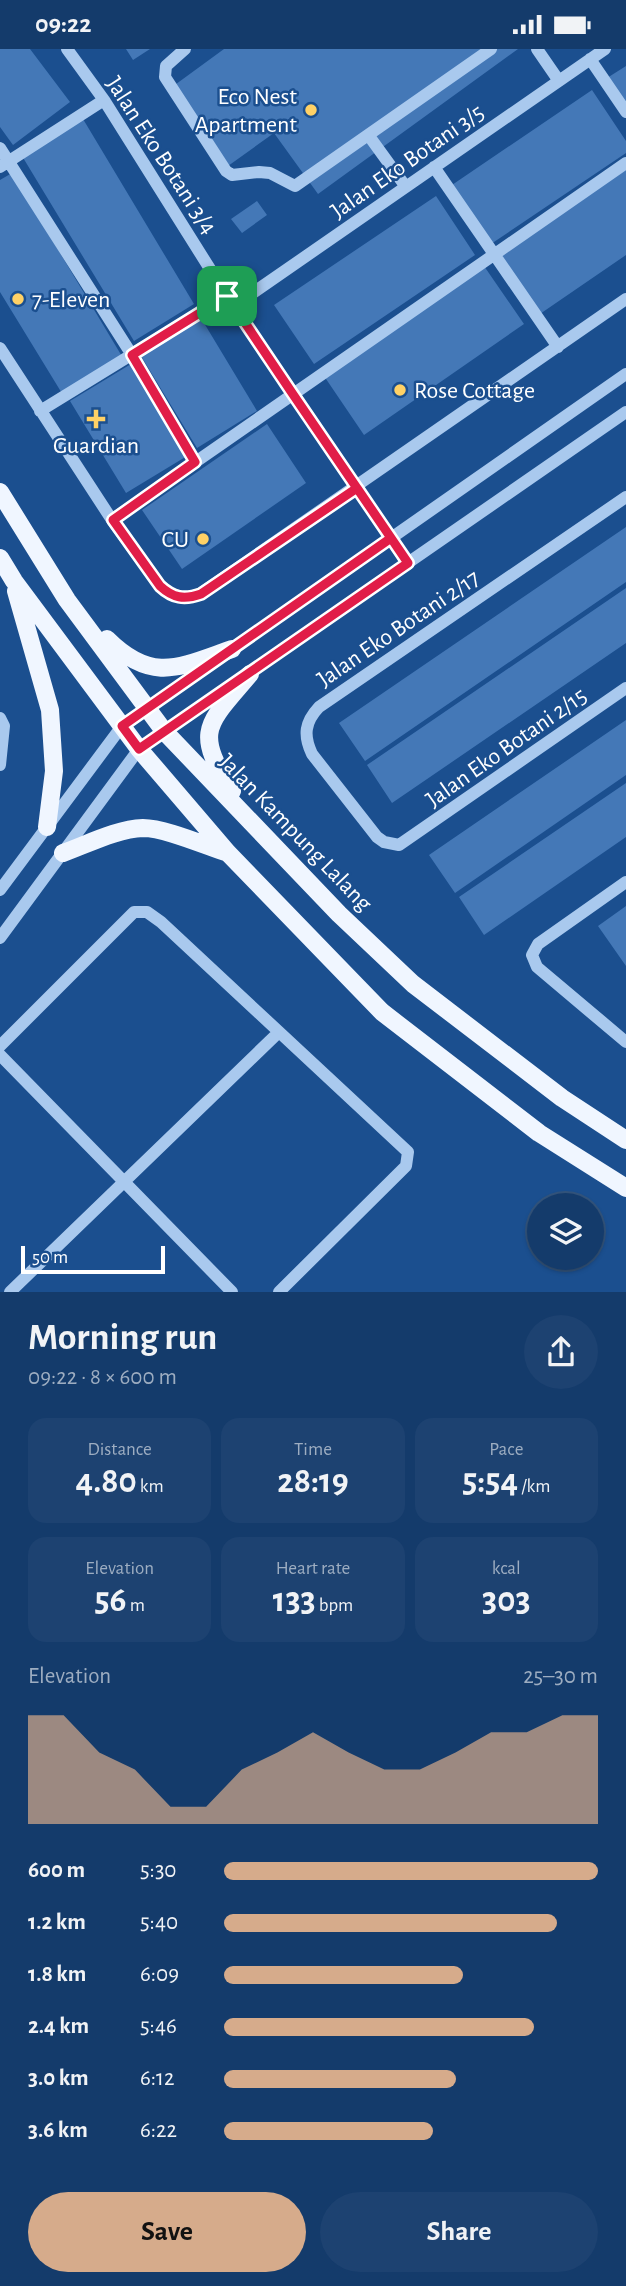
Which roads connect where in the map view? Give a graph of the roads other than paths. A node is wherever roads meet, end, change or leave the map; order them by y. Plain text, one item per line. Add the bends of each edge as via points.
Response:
1 (67, 49) edge
2 (184, 49) edge
3 (491, 49) edge
4 (537, 49) edge
5 (605, 49) edge
6 (590, 59) junction
7 (559, 81) junction
8 (104, 100) junction
9 (626, 112) edge
10 (369, 135) junction
11 (0, 148) edge
12 (626, 163) edge
13 (4, 164) edge
14 (435, 167) junction
15 (406, 187) junction
16 (493, 255) junction
17 (626, 299) edge
18 (230, 301) junction
19 (558, 347) junction
20 (0, 348) edge
21 (132, 355) junction
22 (626, 374) edge
23 (293, 393) junction
24 (40, 411) junction
25 (626, 412) edge
26 (195, 462) junction
27 (357, 488) junction
28 (0, 492) edge
29 (626, 497) edge
30 (113, 520) junction
31 (391, 538) junction
32 (0, 558) edge
33 (408, 563) junction
34 (14, 581) junction
35 (67, 600) junction
36 (232, 649) junction
37 (250, 674) junction
38 (626, 688) edge
39 (147, 708) junction
40 (0, 718) edge
41 (122, 726) junction
42 (164, 731) junction
43 (139, 749) junction
44 (0, 765) edge
45 (255, 826) junction
46 (47, 827) junction
47 (410, 839) joint
48 (63, 853) junction
49 (228, 853) junction
50 (626, 882) edge
51 (0, 890) edge
52 (0, 938) edge
53 (278, 1033) junction
54 (626, 1042) edge
55 (0, 1046) edge
56 (0, 1055) edge
57 (626, 1140) edge
58 (124, 1182) junction
59 (626, 1188) edge
60 (10, 1292) edge
61 (232, 1292) edge
62 (279, 1292) edge

1 - 8 street, Jalan Eko Botani 3/4
2 - 10 street via 166,66 165,77 232,175 270,173 295,186
3 - 10 street
4 - 7 street
5 - 6 street, Jalan Eko Botani 3/5
6 - 7 street, Jalan Eko Botani 3/5
6 - 9 street
7 - 14 street, Jalan Eko Botani 3/5
8 - 13 street
8 - 18 street, Jalan Eko Botani 3/4
10 - 15 street
11 - 13 street
12 - 16 street
13 - 21 street
14 - 15 street, Jalan Eko Botani 3/5
14 - 16 street
15 - 18 street, Jalan Eko Botani 3/5
16 - 19 street
16 - 23 street
17 - 19 street
18 - 21 street, Jalan Eko Botani 3/5
18 - 23 street, Jalan Eko Botani 3/4
19 - 27 street
20 - 24 street
21 - 24 street, Jalan Eko Botani 3/5
21 - 26 street
22 - 31 street
23 - 26 street
23 - 27 street, Jalan Eko Botani 3/4
24 - 30 street
25 - 33 street
26 - 30 street
27 - 30 street via 190,598 178,598 160,586
27 - 31 street, Jalan Eko Botani 3/4
28 - 35 main road, Jalan Kampung Lalang
29 - 47 street, Jalan Eko Botani 2/17 via 310,716 306,742 312,754 377,837 391,845
31 - 33 street, Jalan Eko Botani 3/4
31 - 36 street
32 - 34 main road
33 - 37 street
34 - 41 main road
34 - 46 main road via 50,710 54,771
35 - 36 main road via 124,656 139,663 172,669
35 - 39 main road, Jalan Kampung Lalang
36 - 39 street
37 - 42 street
37 - 45 main road via 216,714 209,729 209,750
38 - 47 street, Jalan Eko Botani 2/15
39 - 41 street
39 - 42 main road, Jalan Kampung Lalang
40 - 44 street via 4,726
41 - 43 main road
41 - 46 street
42 - 43 street
42 - 45 main road, Jalan Kampung Lalang
43 - 48 street
43 - 49 main road
45 - 57 main road, Jalan Kampung Lalang via 413,984 562,1098
46 - 51 street
48 - 49 main road via 143,828
48 - 52 street
49 - 59 main road via 382,1012 539,1133
50 - 54 street via 538,944 532,955 537,967
53 - 55 street via 161,922 147,912 134,912
53 - 58 street
53 - 62 street via 408,1151 407,1166
56 - 58 street
58 - 60 street
58 - 61 street

